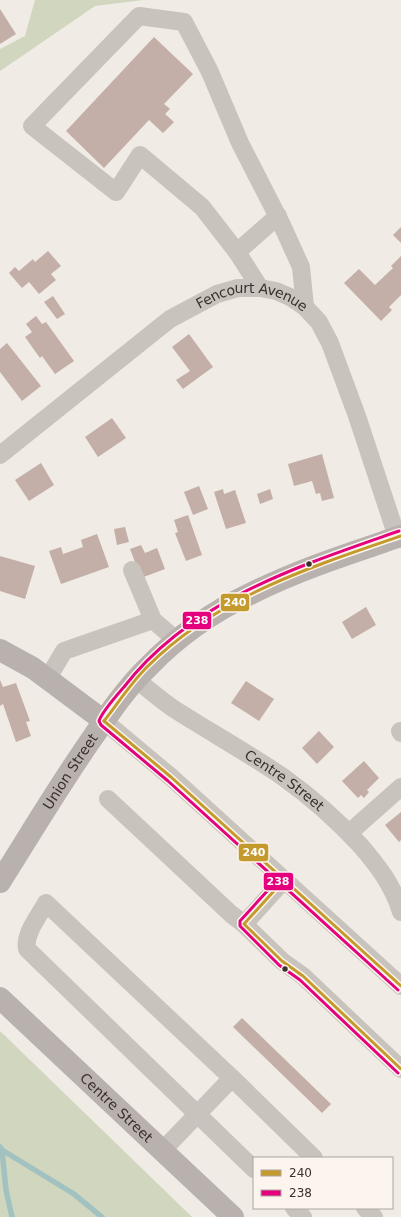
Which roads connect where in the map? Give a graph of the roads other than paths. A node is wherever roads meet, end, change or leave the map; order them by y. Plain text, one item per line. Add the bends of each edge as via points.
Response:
1 (278, 216) junction
2 (238, 252) junction
3 (260, 288) junction
4 (305, 308) junction
5 (0, 455) edge
6 (399, 536) edge
7 (132, 570) dead end
8 (153, 620) junction
9 (177, 641) junction
10 (0, 650) edge
11 (48, 678) junction
12 (136, 679) junction
13 (104, 721) junction
14 (401, 787) edge
15 (108, 799) dead end
16 (349, 833) junction
17 (284, 880) junction
18 (0, 882) edge
19 (401, 912) edge
20 (244, 924) junction
21 (400, 983) edge
22 (0, 998) edge
23 (401, 1069) edge
24 (232, 1078) junction
25 (197, 1114) junction
26 (162, 1151) junction
27 (313, 1157) edge
28 (253, 1169) edge
29 (295, 1209) edge
30 (366, 1209) edge
31 (233, 1217) edge
32 (303, 1217) edge
33 (374, 1217) edge

1 - 2 street
1 - 2 street via 240,143 210,72 184,22 139,16 32,126 116,192 140,155 202,207
1 - 4 street via 301,267
2 - 3 street
3 - 4 street, Fencourt Avenue via 290,297
3 - 5 street, Fencourt Avenue via 238,288 216,294 170,319
4 - 6 street, Fencourt Avenue via 319,322 330,343
6 - 9 main road, Union Street via 288,576 251,593 214,614
7 - 8 street
8 - 9 street
8 - 11 street via 64,651
9 - 12 main road, Union Street
10 - 11 main road via 30,665
11 - 13 main road
12 - 13 main road, Union Street
12 - 16 street, Centre Street via 174,709 284,778
13 - 17 street via 171,777
13 - 18 main road, Union Street via 79,756
14 - 16 street
15 - 20 street
16 - 19 street, Centre Street via 384,874 393,889
17 - 20 street
17 - 21 street
20 - 23 street
22 - 26 main road, Centre Street
24 - 25 street
24 - 25 street via 46,903 29,933 27,949
24 - 27 street
25 - 26 street
25 - 28 street
26 - 31 main road, Centre Street
29 - 32 street
30 - 33 street

